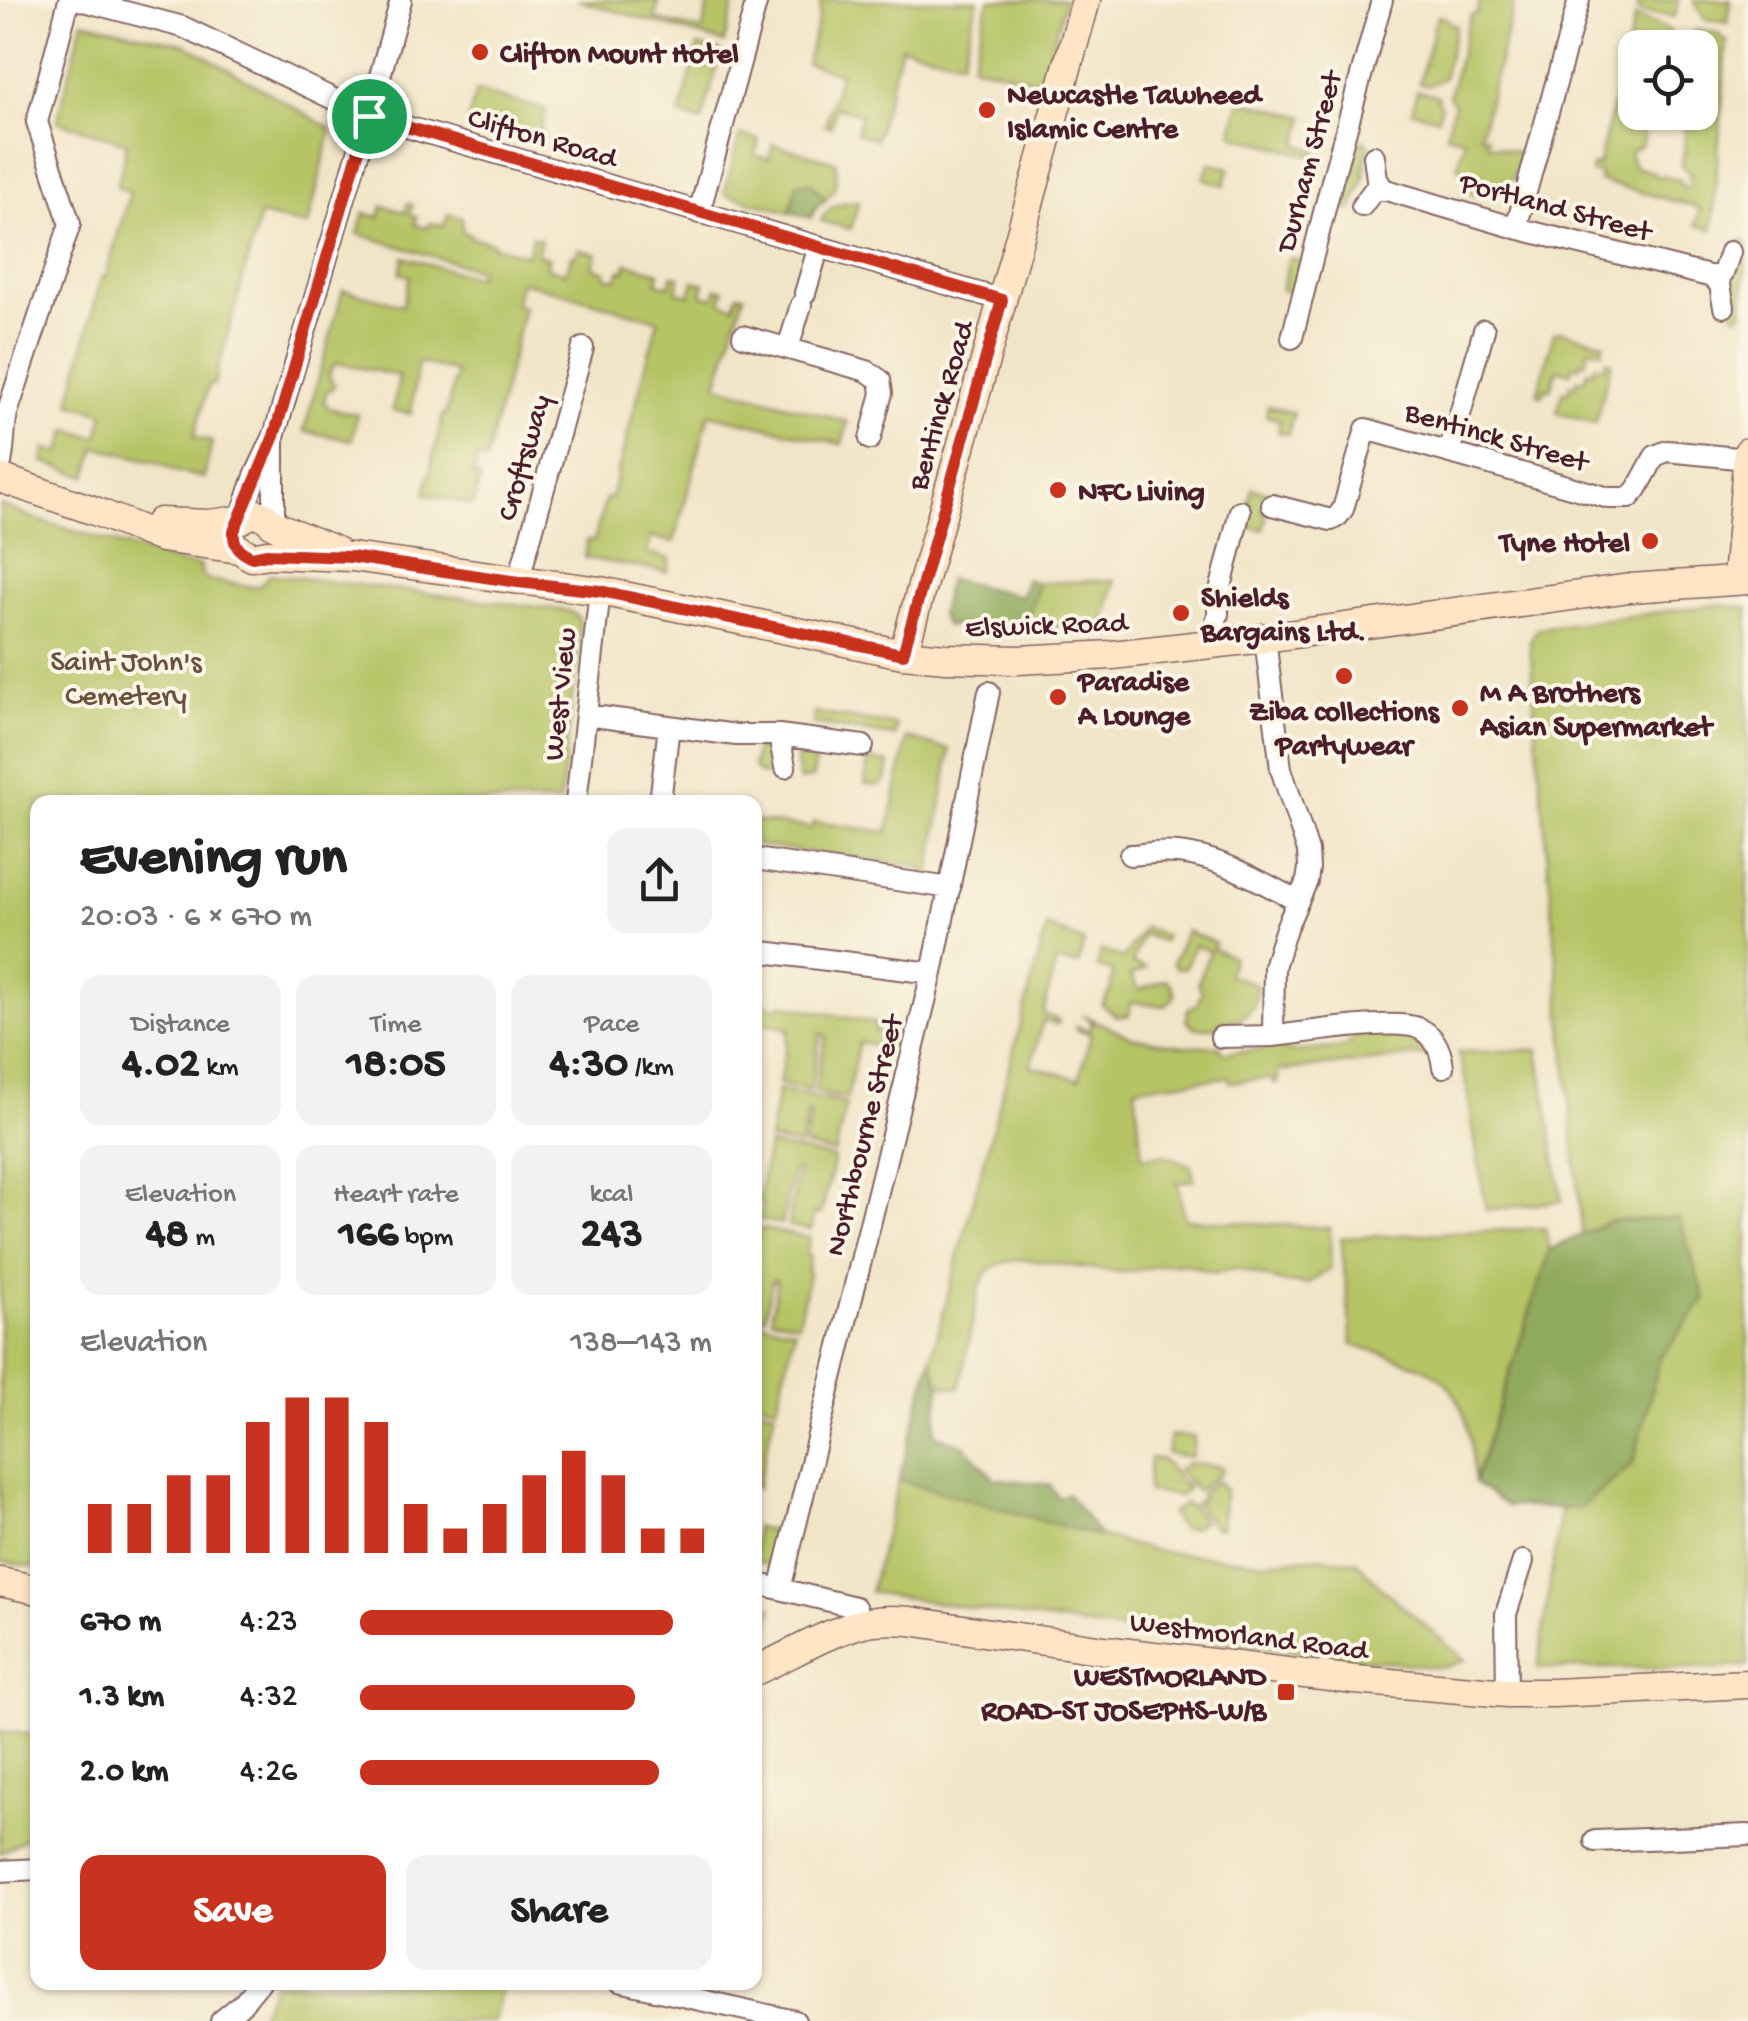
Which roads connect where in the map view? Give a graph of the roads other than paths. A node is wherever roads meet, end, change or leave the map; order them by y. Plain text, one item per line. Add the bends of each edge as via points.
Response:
1 (69, 0) edge
2 (80, 0) edge
3 (401, 0) edge
4 (757, 0) edge
5 (1086, 0) edge
6 (1382, 0) edge
7 (1579, 0) edge
8 (369, 116) junction
9 (1374, 156) dead end
10 (1383, 189) junction
11 (1362, 206) dead end
12 (700, 213) junction
13 (1516, 228) junction
14 (819, 246) junction
15 (1730, 252) dead end
16 (1713, 277) junction
17 (1002, 300) junction
18 (1724, 306) dead end
19 (1484, 330) dead end
20 (743, 336) dead end
21 (1292, 338) dead end
22 (583, 348) dead end
23 (788, 348) junction
24 (274, 436) junction
25 (870, 439) dead end
26 (1450, 453) junction
27 (1748, 456) edge
28 (1, 466) edge
29 (1272, 505) dead end
30 (95, 511) junction
31 (1240, 511) dead end
32 (240, 520) junction
33 (274, 524) junction
34 (253, 552) junction
35 (351, 557) junction
36 (1742, 579) edge
37 (518, 582) junction
38 (600, 591) junction
39 (1266, 638) junction
40 (1209, 646) junction
41 (903, 654) junction
42 (989, 692) dead end
43 (586, 715) junction
44 (669, 726) junction
45 (779, 735) junction
46 (863, 746) dead end
47 (785, 767) dead end
48 (577, 795) edge
49 (661, 795) edge
50 (1130, 855) dead end
51 (762, 860) edge
52 (950, 888) junction
53 (1298, 901) junction
54 (762, 952) edge
55 (932, 973) junction
56 (1274, 1036) junction
57 (1221, 1037) dead end
58 (1444, 1066) dead end
59 (1523, 1562) dead end
60 (0, 1582) edge
61 (762, 1584) edge
62 (30, 1588) edge
63 (780, 1589) junction
64 (862, 1623) junction
65 (762, 1668) edge
66 (1748, 1684) edge
67 (1507, 1692) junction
68 (1748, 1835) edge
69 (1594, 1841) dead end
70 (30, 1870) edge
71 (0, 1872) edge
72 (253, 1990) edge
73 (654, 1990) edge
74 (221, 2021) edge
75 (794, 2021) edge

1 - 28 street via 37,122 70,224 7,413
2 - 8 street, Clifton Road via 183,27
3 - 8 street
4 - 12 street
5 - 17 main road, Bentinck Road
6 - 21 street, Durham Street
7 - 13 street
8 - 12 street, Clifton Road
8 - 24 street
9 - 10 street
10 - 11 street
10 - 13 street, Portland Street
12 - 14 street, Clifton Road
13 - 16 street, Portland Street
14 - 17 street, Clifton Road
14 - 23 street
15 - 16 street via 1723,273
16 - 18 street
17 - 41 main road, Bentinck Road
19 - 26 street
20 - 23 street
22 - 37 street, Croftsway
23 - 25 street via 880,380
24 - 32 street
24 - 33 street
26 - 27 street, Bentinck Street via 1609,498 1630,498 1655,456 1667,451
26 - 29 street, Bentinck Street via 1366,429 1338,516 1331,520
27 - 36 main road
28 - 30 main road, Elswick Road
30 - 32 main road, Elswick Road via 164,523
30 - 34 main road, Elswick Road via 161,538
31 - 40 street
32 - 33 main road, Elswick Road via 258,514
32 - 34 main road via 235,544
33 - 34 main road via 272,549
33 - 35 main road, Elswick Road
34 - 35 main road, Elswick Road
35 - 37 main road, Elswick Road
36 - 39 main road, Elswick Road
37 - 38 main road, Elswick Road
38 - 41 main road, Elswick Road
38 - 43 street, West View
39 - 40 main road, Elswick Road
39 - 53 street via 1282,769 1308,852
40 - 41 main road, Elswick Road via 1018,660
42 - 52 street, Northbourne Street
43 - 44 street
43 - 48 street, West View
44 - 45 street
44 - 49 street
45 - 46 street
45 - 47 street
50 - 53 street via 1202,857
51 - 52 street
52 - 55 street, Northbourne Street
53 - 56 street via 1274,968
54 - 55 street
55 - 63 street, Northbourne Street
56 - 57 street
56 - 58 street via 1399,1024 1434,1039
59 - 67 street via 1506,1614
60 - 62 main road
61 - 63 street
63 - 64 street via 855,1607
64 - 65 main road, Westmorland Road
64 - 67 main road, Westmorland Road via 910,1621 1355,1680
66 - 67 main road, Westmorland Road
68 - 69 street
70 - 71 street
72 - 74 street
73 - 75 street

